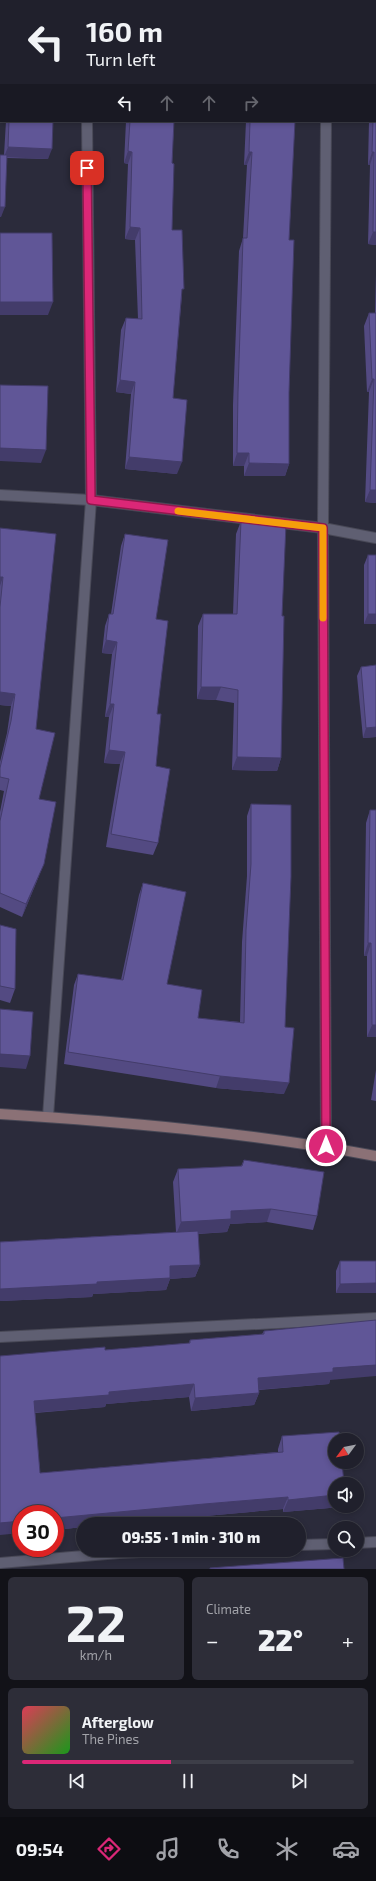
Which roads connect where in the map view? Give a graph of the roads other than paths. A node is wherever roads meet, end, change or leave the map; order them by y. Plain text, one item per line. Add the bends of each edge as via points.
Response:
1 (87, 122) edge
2 (326, 122) edge
3 (0, 496) edge
4 (91, 500) junction
5 (323, 528) junction
6 (376, 538) edge
7 (0, 1114) edge
8 (48, 1117) junction
9 (326, 1146) junction
10 (376, 1156) edge
11 (376, 1318) edge
12 (0, 1337) edge
13 (376, 1542) edge
14 (364, 1543) edge
15 (328, 1544) edge
16 (306, 1545) edge
17 (76, 1557) edge
18 (0, 1563) edge

1 - 4 street
2 - 5 street
3 - 4 street
4 - 5 street
4 - 8 street
5 - 6 street
5 - 9 street
7 - 8 street
8 - 9 street via 188,1128
9 - 10 street
11 - 12 street
13 - 14 street
15 - 16 street
17 - 18 street

